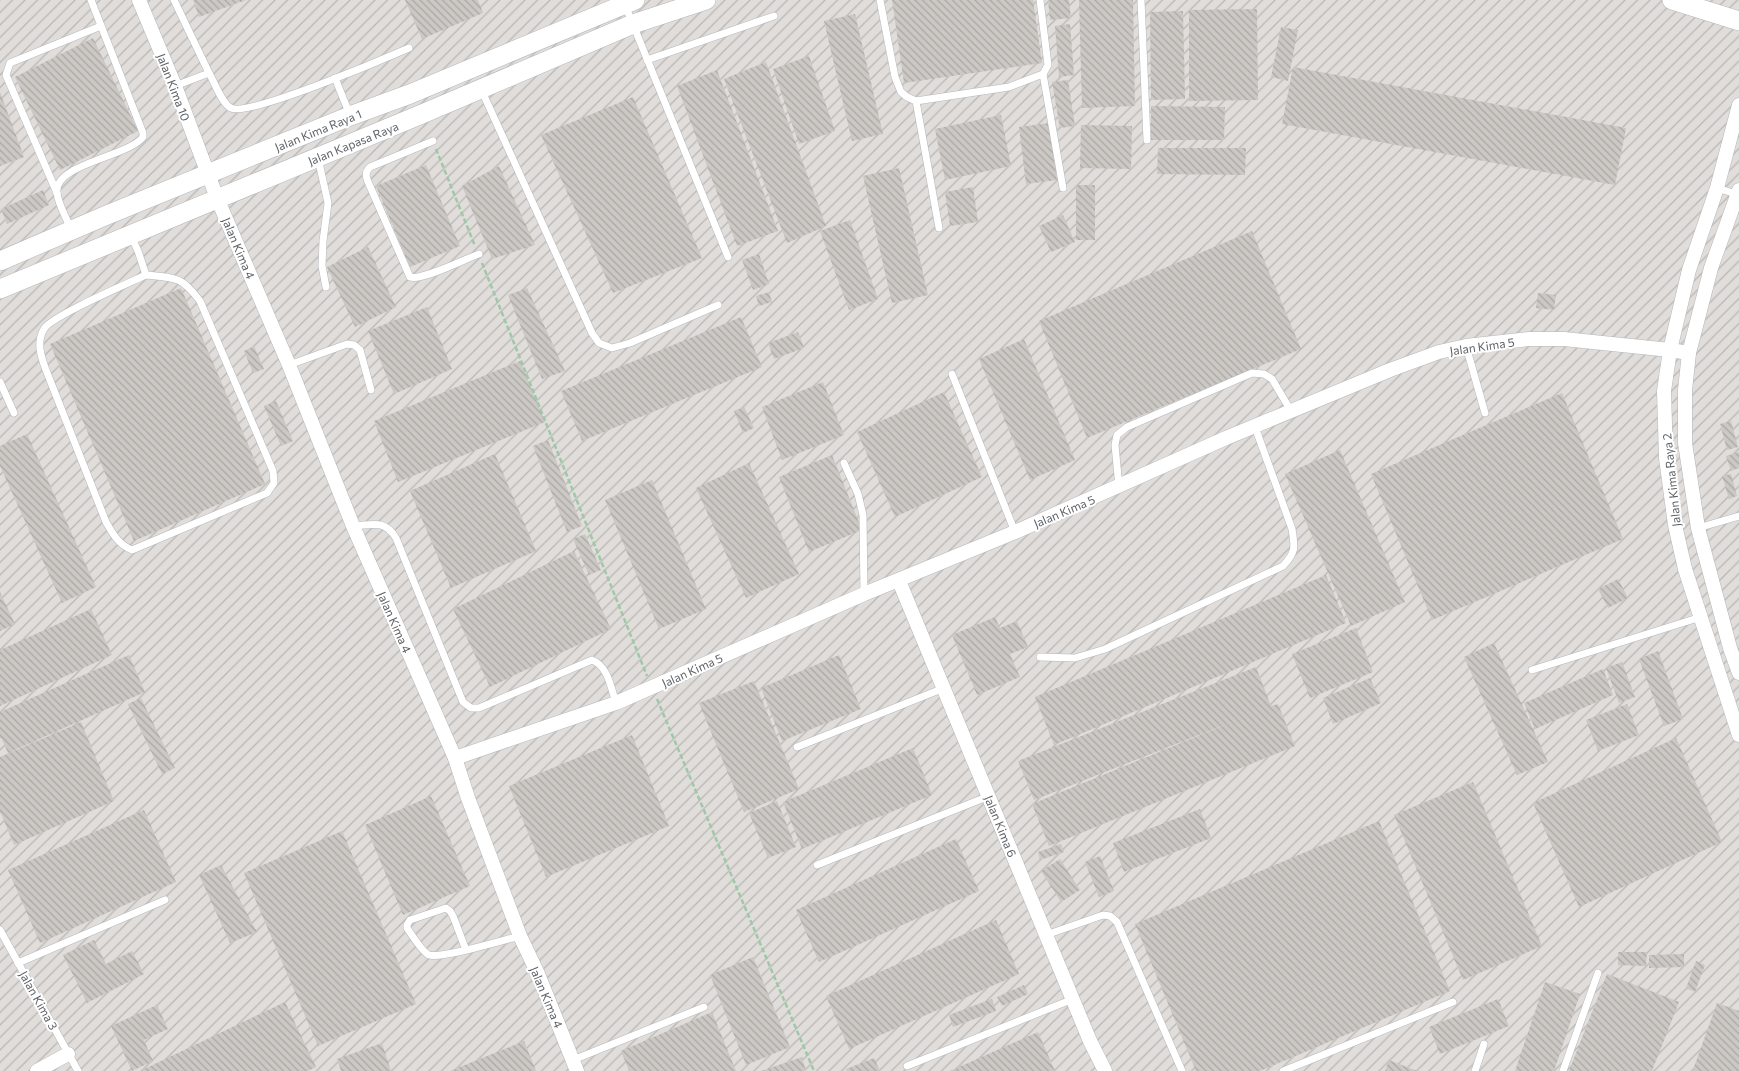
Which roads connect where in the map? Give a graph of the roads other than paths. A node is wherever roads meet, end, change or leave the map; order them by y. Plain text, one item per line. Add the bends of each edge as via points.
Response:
1 (91, 0) edge
2 (139, 0) edge
3 (174, 0) edge
4 (706, 0) edge
5 (880, 0) edge
6 (1040, 0) edge
7 (1141, 0) edge
8 (1672, 0) edge
9 (628, 1) edge
10 (774, 16) dead end
11 (1739, 22) edge
12 (632, 24) junction
13 (101, 26) junction
14 (409, 48) dead end
15 (647, 60) junction
16 (209, 72) junction
17 (1043, 74) junction
18 (335, 78) junction
19 (175, 86) junction
20 (481, 89) junction
21 (916, 100) junction
22 (1739, 105) edge
23 (350, 116) junction
24 (1147, 140) dead end
25 (433, 142) road end
26 (318, 157) junction
27 (208, 175) junction
28 (1063, 188) dead end
29 (1717, 188) junction
30 (57, 193) junction
31 (1738, 193) edge
32 (217, 198) junction
33 (940, 228) dead end
34 (71, 231) junction
35 (130, 234) junction
36 (478, 254) road end
37 (728, 256) dead end
38 (0, 261) edge
39 (146, 275) junction
40 (326, 286) dead end
41 (0, 289) edge
42 (718, 305) dead end
43 (1466, 346) junction
44 (1670, 350) junction
45 (1688, 354) junction
46 (289, 365) junction
47 (952, 374) dead end
48 (0, 382) edge
49 (371, 390) dead end
50 (1291, 411) junction
51 (14, 413) dead end
52 (1485, 413) dead end
53 (1255, 427) junction
54 (844, 463) dead end
55 (1119, 487) junction
56 (1739, 516) edge
57 (354, 526) junction
58 (1698, 528) junction
59 (1015, 532) junction
60 (899, 581) junction
61 (864, 594) junction
62 (1701, 617) junction
63 (1730, 648) junction
64 (1713, 654) junction
65 (1040, 657) dead end
66 (1532, 670) dead end
67 (1739, 673) edge
68 (944, 688) junction
69 (616, 703) junction
70 (1739, 735) edge
71 (798, 747) dead end
72 (455, 758) junction
73 (989, 796) junction
74 (817, 865) dead end
75 (164, 900) dead end
76 (0, 930) edge
77 (1046, 935) junction
78 (520, 936) junction
79 (466, 950) junction
80 (18, 963) junction
81 (1598, 973) dead end
82 (1073, 999) junction
83 (1454, 1002) dead end
84 (704, 1007) dead end
85 (1484, 1044) dead end
86 (68, 1054) junction
87 (575, 1066) edge
88 (907, 1066) dead end
89 (37, 1071) edge
90 (78, 1071) edge
91 (1105, 1071) edge
92 (1182, 1071) edge
93 (1283, 1071) edge
94 (1475, 1071) edge
95 (1563, 1071) edge

1 - 13 lane
2 - 19 street, Jalan Kima 10
3 - 16 lane
4 - 12 main road, Jalan Kapasa Raya
5 - 21 lane via 895,77 901,92
6 - 17 lane via 1048,65
7 - 24 lane
8 - 11 main road
9 - 12 lane
9 - 23 main road, Jalan Kima Raya 1 via 410,94
10 - 15 lane
12 - 15 lane
12 - 20 main road, Jalan Kapasa Raya
13 - 30 lane via 143,137 134,146 73,170 58,184
13 - 30 lane via 10,63 6,75
14 - 18 lane
15 - 37 lane
16 - 18 lane via 225,103 241,110
16 - 19 lane
17 - 21 lane via 1009,87
17 - 28 lane
18 - 23 lane
19 - 27 street, Jalan Kima 10
20 - 26 main road, Jalan Kapasa Raya
20 - 42 lane via 592,334 599,343 612,348 630,343
21 - 33 lane
22 - 29 street, Jalan Kima Raya 2
23 - 27 main road, Jalan Kima Raya 1
25 - 36 lane via 370,166 366,171 369,184 410,277 426,275
26 - 32 main road, Jalan Kapasa Raya
26 - 40 lane via 328,203 322,249
27 - 32 street, Jalan Kima 4
27 - 34 main road, Jalan Kima Raya 1
29 - 31 lane
29 - 44 street, Jalan Kima Raya 2 via 1689,270
30 - 34 lane
31 - 45 street, Jalan Kima Raya 2 via 1711,268
32 - 35 main road, Jalan Kapasa Raya
32 - 46 street, Jalan Kima 4
34 - 38 main road, Jalan Kima Raya 1
35 - 39 lane
35 - 41 main road, Jalan Kapasa Raya
39 - 39 lane via 70,311 45,327 40,338 40,354 106,522 122,546 132,550 268,493 274,483 273,471 200,301 188,285 174,278
43 - 44 street, Jalan Kima 5 via 1564,339
43 - 50 street, Jalan Kima 5 via 1390,370
43 - 52 lane
44 - 45 street, Jalan Kima 5
44 - 62 street, Jalan Kima Raya 2 via 1664,391 1666,458 1675,525
45 - 58 street, Jalan Kima Raya 2 via 1685,443
46 - 49 lane via 347,344 354,345 360,350
46 - 57 street, Jalan Kima 4
47 - 59 lane
48 - 51 lane
50 - 53 street, Jalan Kima 5
50 - 55 lane via 1272,379 1252,373 1127,427 1117,436
53 - 55 street, Jalan Kima 5
53 - 65 lane via 1293,537 1293,555 1283,566 1105,649 1075,658
54 - 61 lane via 858,494 863,515
55 - 59 street, Jalan Kima 5
56 - 58 lane
57 - 69 lane via 381,524 390,528 463,702 471,708 479,708 592,660 599,662 604,669
57 - 72 street, Jalan Kima 4
58 - 63 street, Jalan Kima Raya 2
59 - 60 street, Jalan Kima 5
60 - 61 street, Jalan Kima 5
60 - 68 street, Jalan Kima 6
61 - 69 street, Jalan Kima 5
62 - 64 street, Jalan Kima Raya 2
62 - 66 lane
63 - 64 lane
63 - 67 street, Jalan Kima Raya 2
64 - 70 street, Jalan Kima Raya 2
68 - 71 lane
68 - 73 street, Jalan Kima 6
69 - 72 street, Jalan Kima 5
72 - 78 street, Jalan Kima 4
73 - 74 lane
73 - 77 street, Jalan Kima 6
75 - 80 lane
76 - 80 lane, Jalan Kima 3
77 - 82 street, Jalan Kima 6
77 - 92 lane via 1103,915 1117,922
78 - 79 lane
78 - 87 street, Jalan Kima 4
79 - 79 lane via 428,955 407,925 410,920 446,908 454,916
80 - 86 lane, Jalan Kima 3
81 - 95 lane
82 - 88 lane
82 - 91 street, Jalan Kima 6
83 - 93 lane
84 - 87 lane
85 - 94 lane
86 - 89 street
86 - 90 lane, Jalan Kima 3

